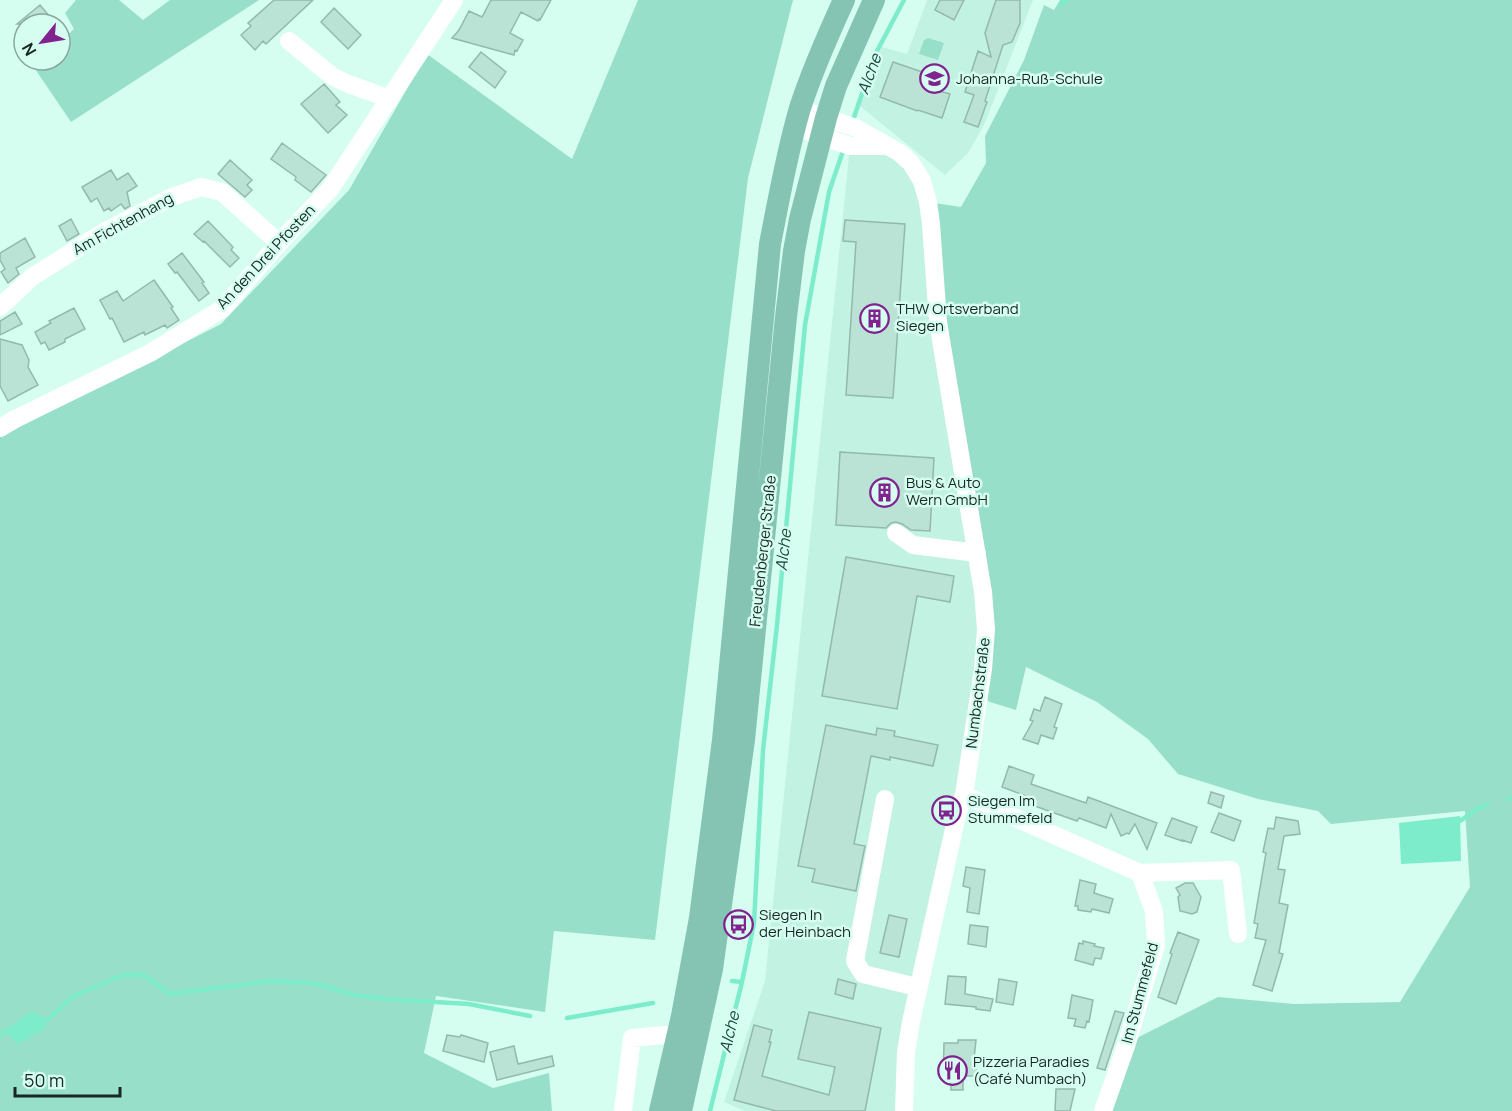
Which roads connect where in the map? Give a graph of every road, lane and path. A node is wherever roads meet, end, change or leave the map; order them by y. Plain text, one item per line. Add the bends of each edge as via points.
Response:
1 (454, 0) edge
2 (844, 0) edge
3 (874, 0) edge
4 (289, 41) dead end
5 (390, 99) junction
6 (798, 118) junction
7 (823, 127) junction
8 (885, 146) junction
9 (279, 243) junction
10 (0, 307) edge
11 (0, 428) edge
12 (901, 541) dead end
13 (977, 553) junction
14 (964, 795) junction
15 (885, 799) dead end
16 (1140, 873) junction
17 (1238, 934) dead end
18 (917, 987) junction
19 (677, 1037) junction
20 (623, 1111) edge
21 (660, 1111) edge
22 (681, 1111) edge
23 (904, 1111) edge
24 (1103, 1111) edge

1 - 5 street, An den Drei Pfosten
2 - 6 main road, Freudenberger Straße via 827,35
3 - 7 main road, Freudenberger Straße via 836,86
4 - 5 street via 332,76
5 - 9 street, An den Drei Pfosten via 330,189
6 - 7 street, Numbachstraße
6 - 19 main road, Freudenberger Straße via 770,244 723,740 700,918
7 - 8 street, Numbachstraße via 856,128
7 - 8 street, Numbachstraße via 850,146
7 - 22 main road, Freudenberger Straße via 794,251 744,740 721,911
8 - 13 street, Numbachstraße via 911,163 928,202 938,322
9 - 10 street, Am Fichtenhang via 222,192 201,187 172,197 102,233 32,277
9 - 11 street, An den Drei Pfosten via 222,309 150,353
12 - 13 street
13 - 14 street, Numbachstraße via 986,629
14 - 16 street
14 - 18 street, Numbachstraße
15 - 18 street via 855,961 863,974
16 - 17 street via 1231,870
16 - 24 street, Im Stummefeld via 1154,911 1156,945
18 - 23 street, Numbachstraße via 906,1052
19 - 20 street via 632,1038
19 - 21 main road, Freudenberger Straße

